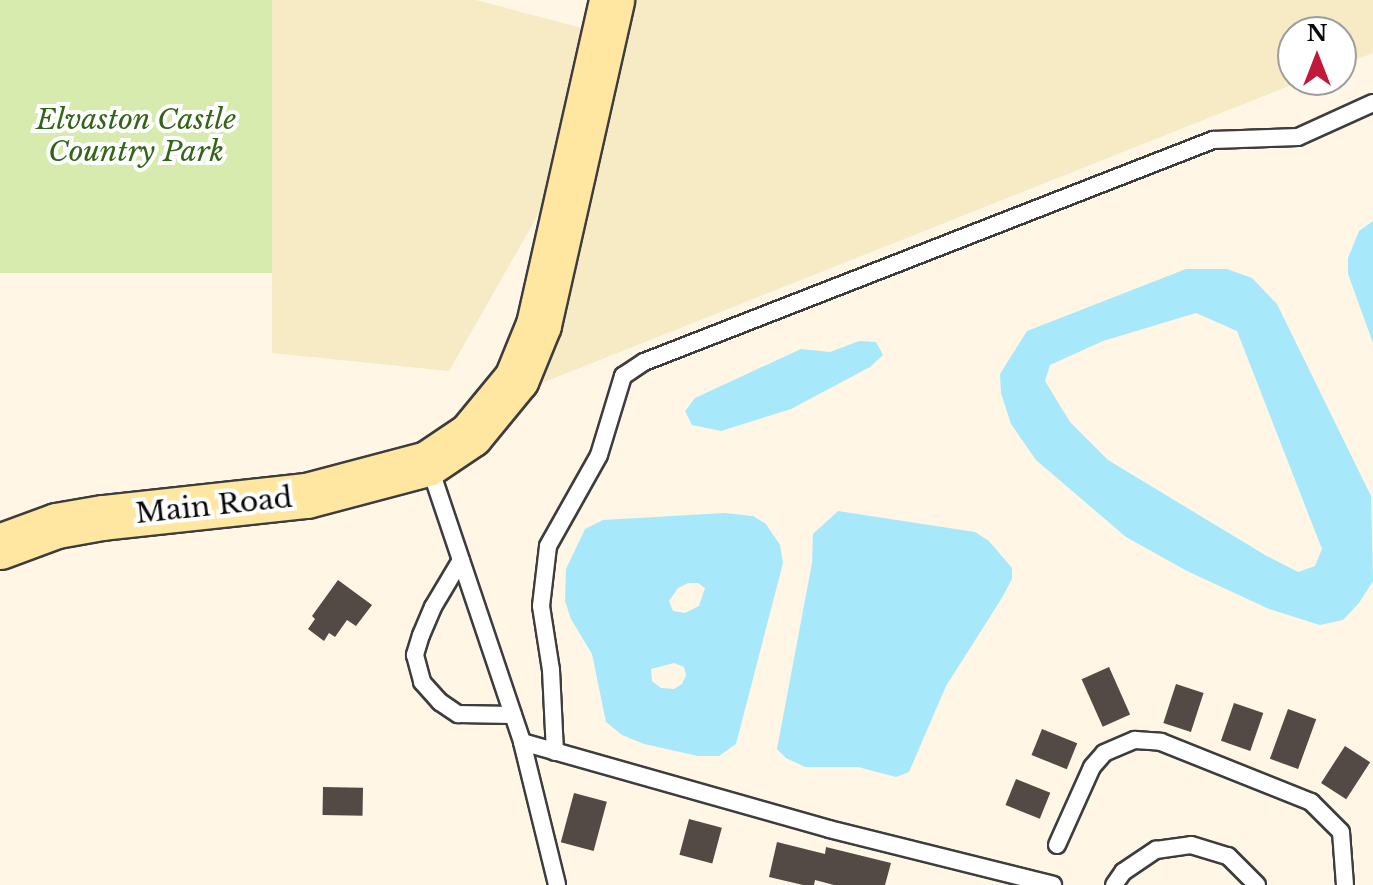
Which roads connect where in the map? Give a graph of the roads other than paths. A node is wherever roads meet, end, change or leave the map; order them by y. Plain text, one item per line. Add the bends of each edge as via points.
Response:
1 (612, 0) edge
2 (1373, 103) edge
3 (428, 464) junction
4 (0, 547) edge
5 (461, 560) junction
6 (513, 715) junction
7 (522, 742) junction
8 (555, 752) junction
9 (1057, 845) dead end
10 (557, 885) edge
11 (1053, 885) edge
12 (1114, 885) edge
13 (1257, 885) edge
14 (1345, 885) edge

1 - 3 main road, Main Road via 539,325 517,379 500,401 463,442
2 - 8 lane via 1298,137 1213,140 644,362 623,376 599,455 548,546 541,606
3 - 4 main road, Main Road via 294,498 57,526
3 - 5 lane
5 - 6 lane
5 - 6 lane via 421,635 415,655 422,682 458,714
6 - 7 lane
7 - 8 lane
7 - 10 lane
8 - 11 lane
9 - 14 lane via 1092,767 1104,753 1135,740 1161,742 1311,802 1341,832
12 - 13 lane via 1123,872 1156,850 1191,845 1228,856

